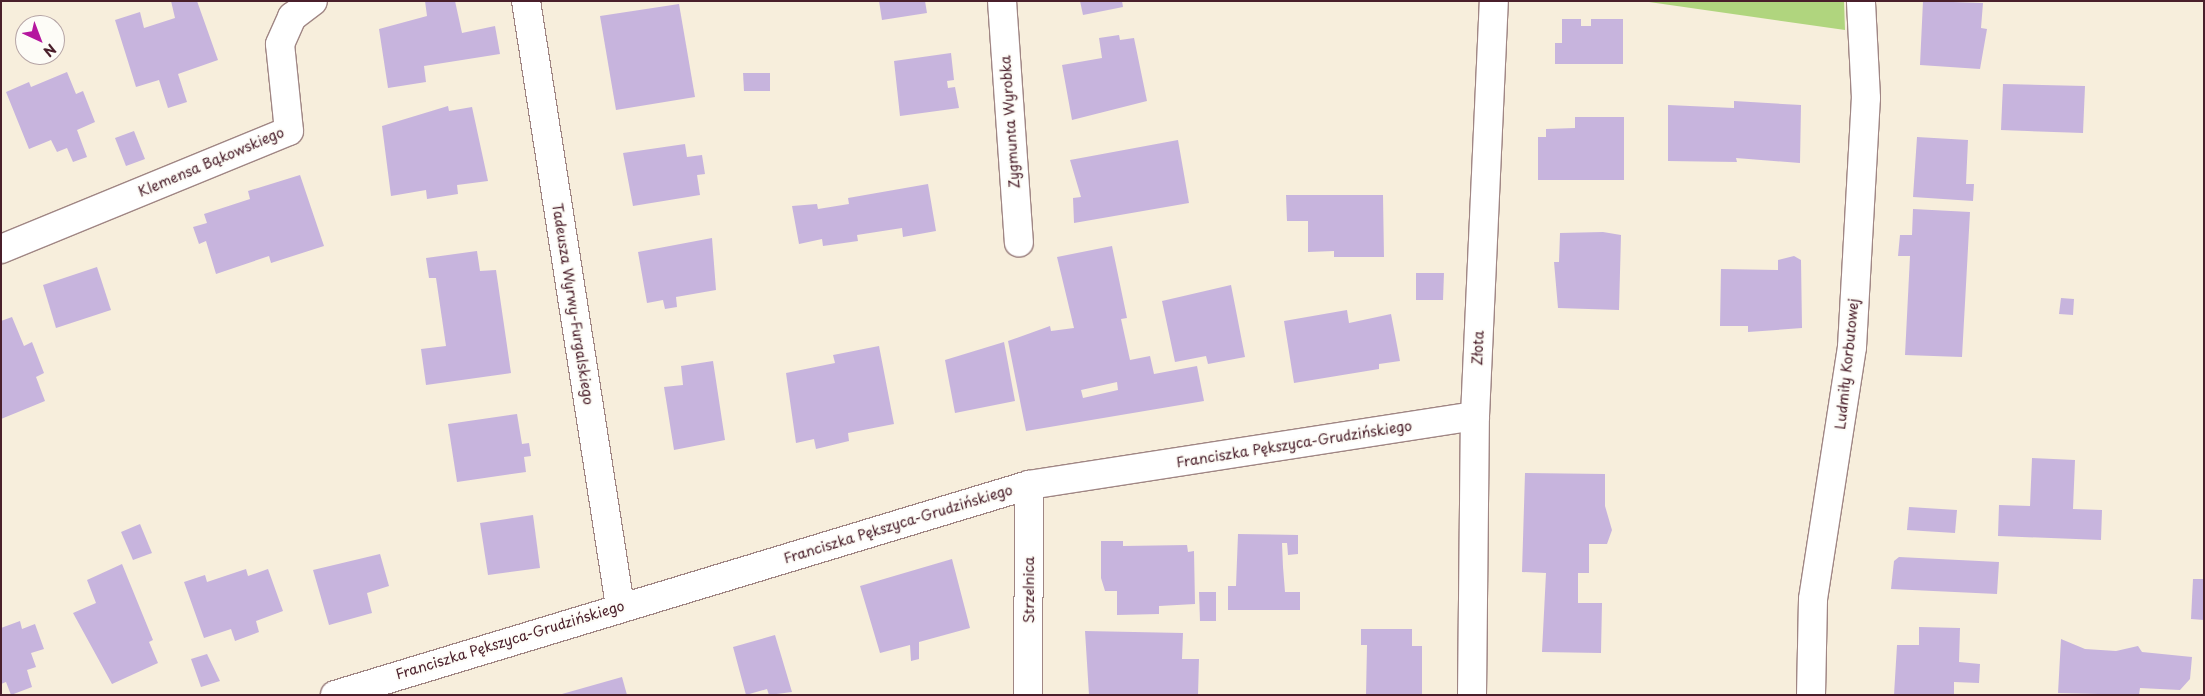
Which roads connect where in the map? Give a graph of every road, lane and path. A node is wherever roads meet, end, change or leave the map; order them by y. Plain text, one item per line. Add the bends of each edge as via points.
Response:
1 (313, 1) edge
2 (526, 1) edge
3 (1002, 1) edge
4 (1494, 1) edge
5 (1861, 1) edge
6 (1019, 242) dead end
7 (1, 249) edge
8 (1475, 416) junction
9 (1029, 485) junction
10 (620, 606) junction
11 (335, 695) edge
12 (1028, 695) edge
13 (1472, 695) edge
14 (1811, 695) edge

1 - 7 street, Klemensa Bąkowskiego via 292,17 280,44 289,131
2 - 10 street, Tadeusza Wyrwy-Furgalskiego
3 - 6 street, Zygmunta Wyrobka
4 - 8 street, Złota
5 - 14 street, Ludmiły Korbutowej via 1866,98 1852,347 1813,599
8 - 9 street, Franciszka Pększyca-Grudzińskiego
8 - 13 street, Złota
9 - 10 street, Franciszka Pększyca-Grudzińskiego
9 - 12 street, Strzelnica
10 - 11 street, Franciszka Pększyca-Grudzińskiego

